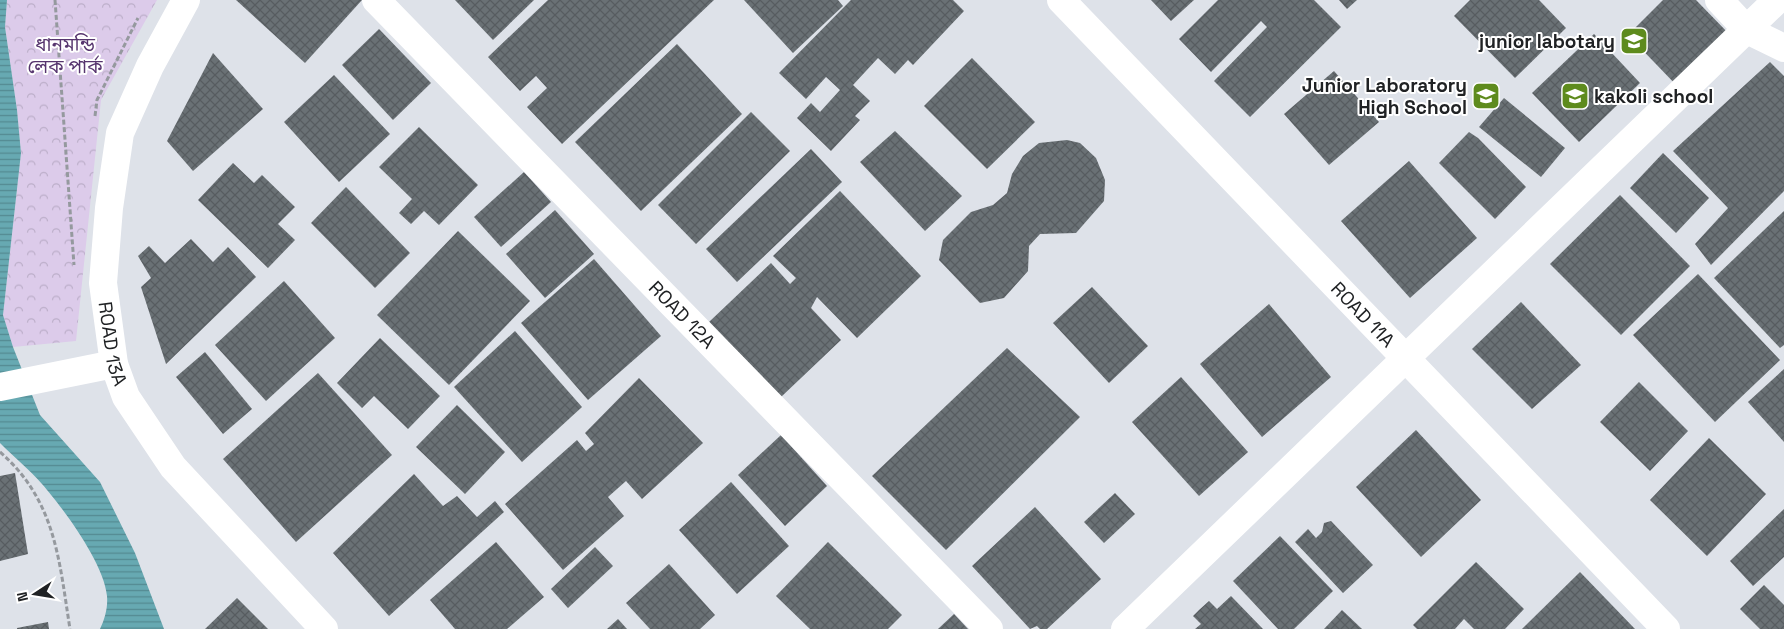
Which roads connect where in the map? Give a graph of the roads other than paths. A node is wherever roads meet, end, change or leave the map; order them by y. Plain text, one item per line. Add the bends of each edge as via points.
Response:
1 (186, 0) edge
2 (376, 0) edge
3 (1061, 0) edge
4 (1719, 0) edge
5 (1777, 0) edge
6 (1784, 20) edge
7 (1747, 30) junction
8 (1784, 48) edge
9 (1406, 358) junction
10 (114, 364) junction
11 (0, 387) edge
12 (324, 629) edge
13 (989, 629) edge
14 (1126, 629) edge
15 (1666, 629) edge

1 - 10 street, ROAD 13A via 150,66 120,134 109,208 103,283
2 - 13 street, ROAD 12A
3 - 9 street, ROAD 11A
4 - 7 street
5 - 6 street
5 - 7 street
7 - 8 street
7 - 9 street
9 - 14 street
9 - 15 street, ROAD 11A
10 - 11 street
10 - 12 street, ROAD 13A via 126,397 173,467

